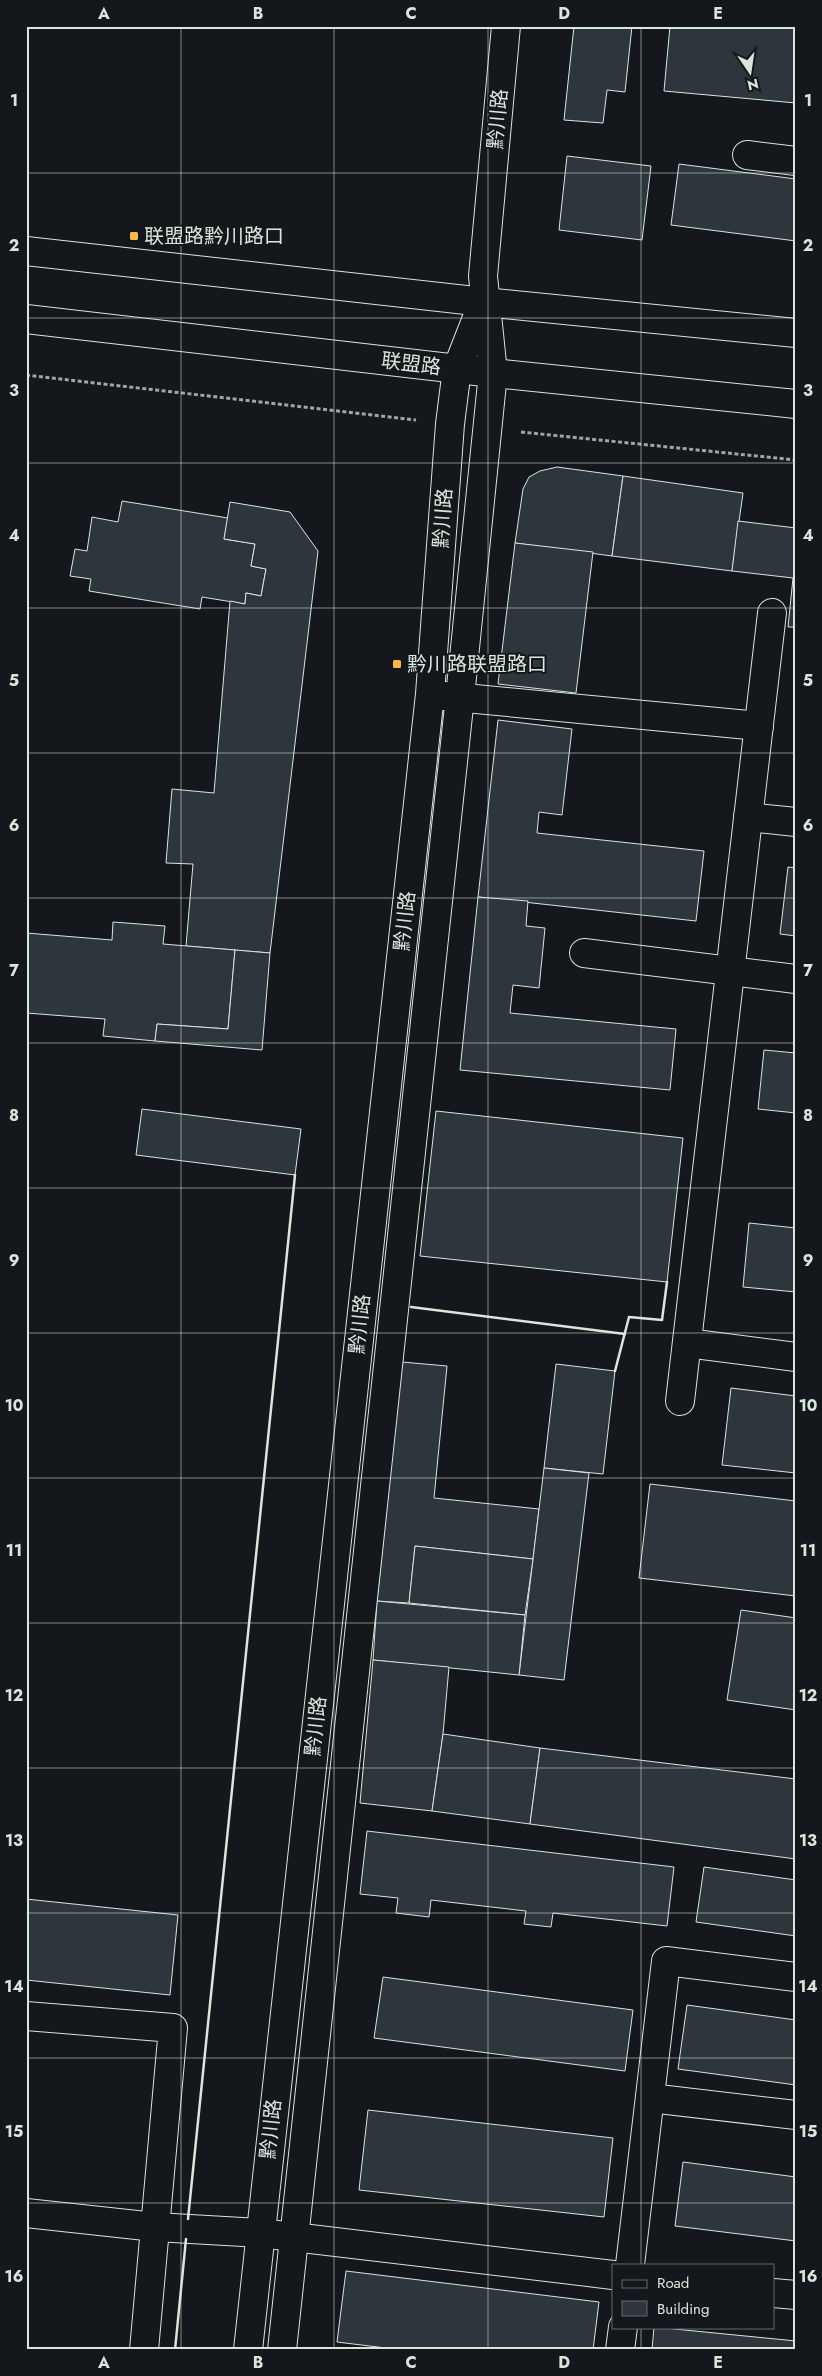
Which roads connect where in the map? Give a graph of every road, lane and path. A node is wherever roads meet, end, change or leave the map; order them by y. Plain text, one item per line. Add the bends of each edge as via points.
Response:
1 (506, 26) edge
2 (748, 155) dead end
3 (796, 161) edge
4 (26, 251) edge
5 (484, 302) junction
6 (26, 319) edge
7 (796, 333) edge
8 (457, 369) junction
9 (492, 373) junction
10 (26, 375) edge
11 (796, 404) edge
12 (450, 424) junction
13 (486, 429) junction
14 (796, 460) edge
15 (772, 613) dead end
16 (430, 694) junction
17 (460, 697) junction
18 (759, 726) junction
19 (748, 817) junction
20 (796, 822) edge
21 (584, 953) dead end
22 (730, 971) junction
23 (796, 979) edge
24 (686, 1344) junction
25 (796, 1357) edge
26 (680, 1401) dead end
27 (796, 1976) edge
28 (26, 2016) edge
29 (650, 2098) junction
30 (796, 2115) edge
31 (26, 2213) edge
32 (155, 2227) junction
33 (260, 2233) junction
34 (294, 2236) junction
35 (630, 2264) edge
36 (612, 2274) edge
37 (774, 2293) edge
38 (796, 2295) edge
39 (623, 2328) edge
40 (144, 2350) edge
41 (248, 2350) edge
42 (282, 2350) edge
43 (620, 2350) edge

1 - 5 street, 黔川路 via 483,276
2 - 3 street
4 - 5 street
5 - 7 street
5 - 8 street, 黔川路
5 - 9 street, 黔川路
6 - 8 street, 联盟路
8 - 9 street, 联盟路
8 - 12 street, 黔川路
9 - 11 street, 联盟路
9 - 13 street, 黔川路
10 - 12 path
12 - 16 street, 黔川路
13 - 14 path
13 - 17 street, 黔川路
15 - 18 street
16 - 17 street
16 - 33 street, 黔川路
17 - 18 street
17 - 34 street, 黔川路
18 - 19 street
19 - 20 street
19 - 22 street
21 - 22 street
22 - 23 street
22 - 24 street
24 - 25 street
24 - 26 street
27 - 29 street via 666,1961
28 - 32 street via 173,2028
29 - 30 street
29 - 35 street
31 - 32 street
32 - 33 street
32 - 40 street
33 - 34 street
33 - 41 street, 黔川路
34 - 36 street
34 - 42 street, 黔川路
37 - 38 street
39 - 43 street

